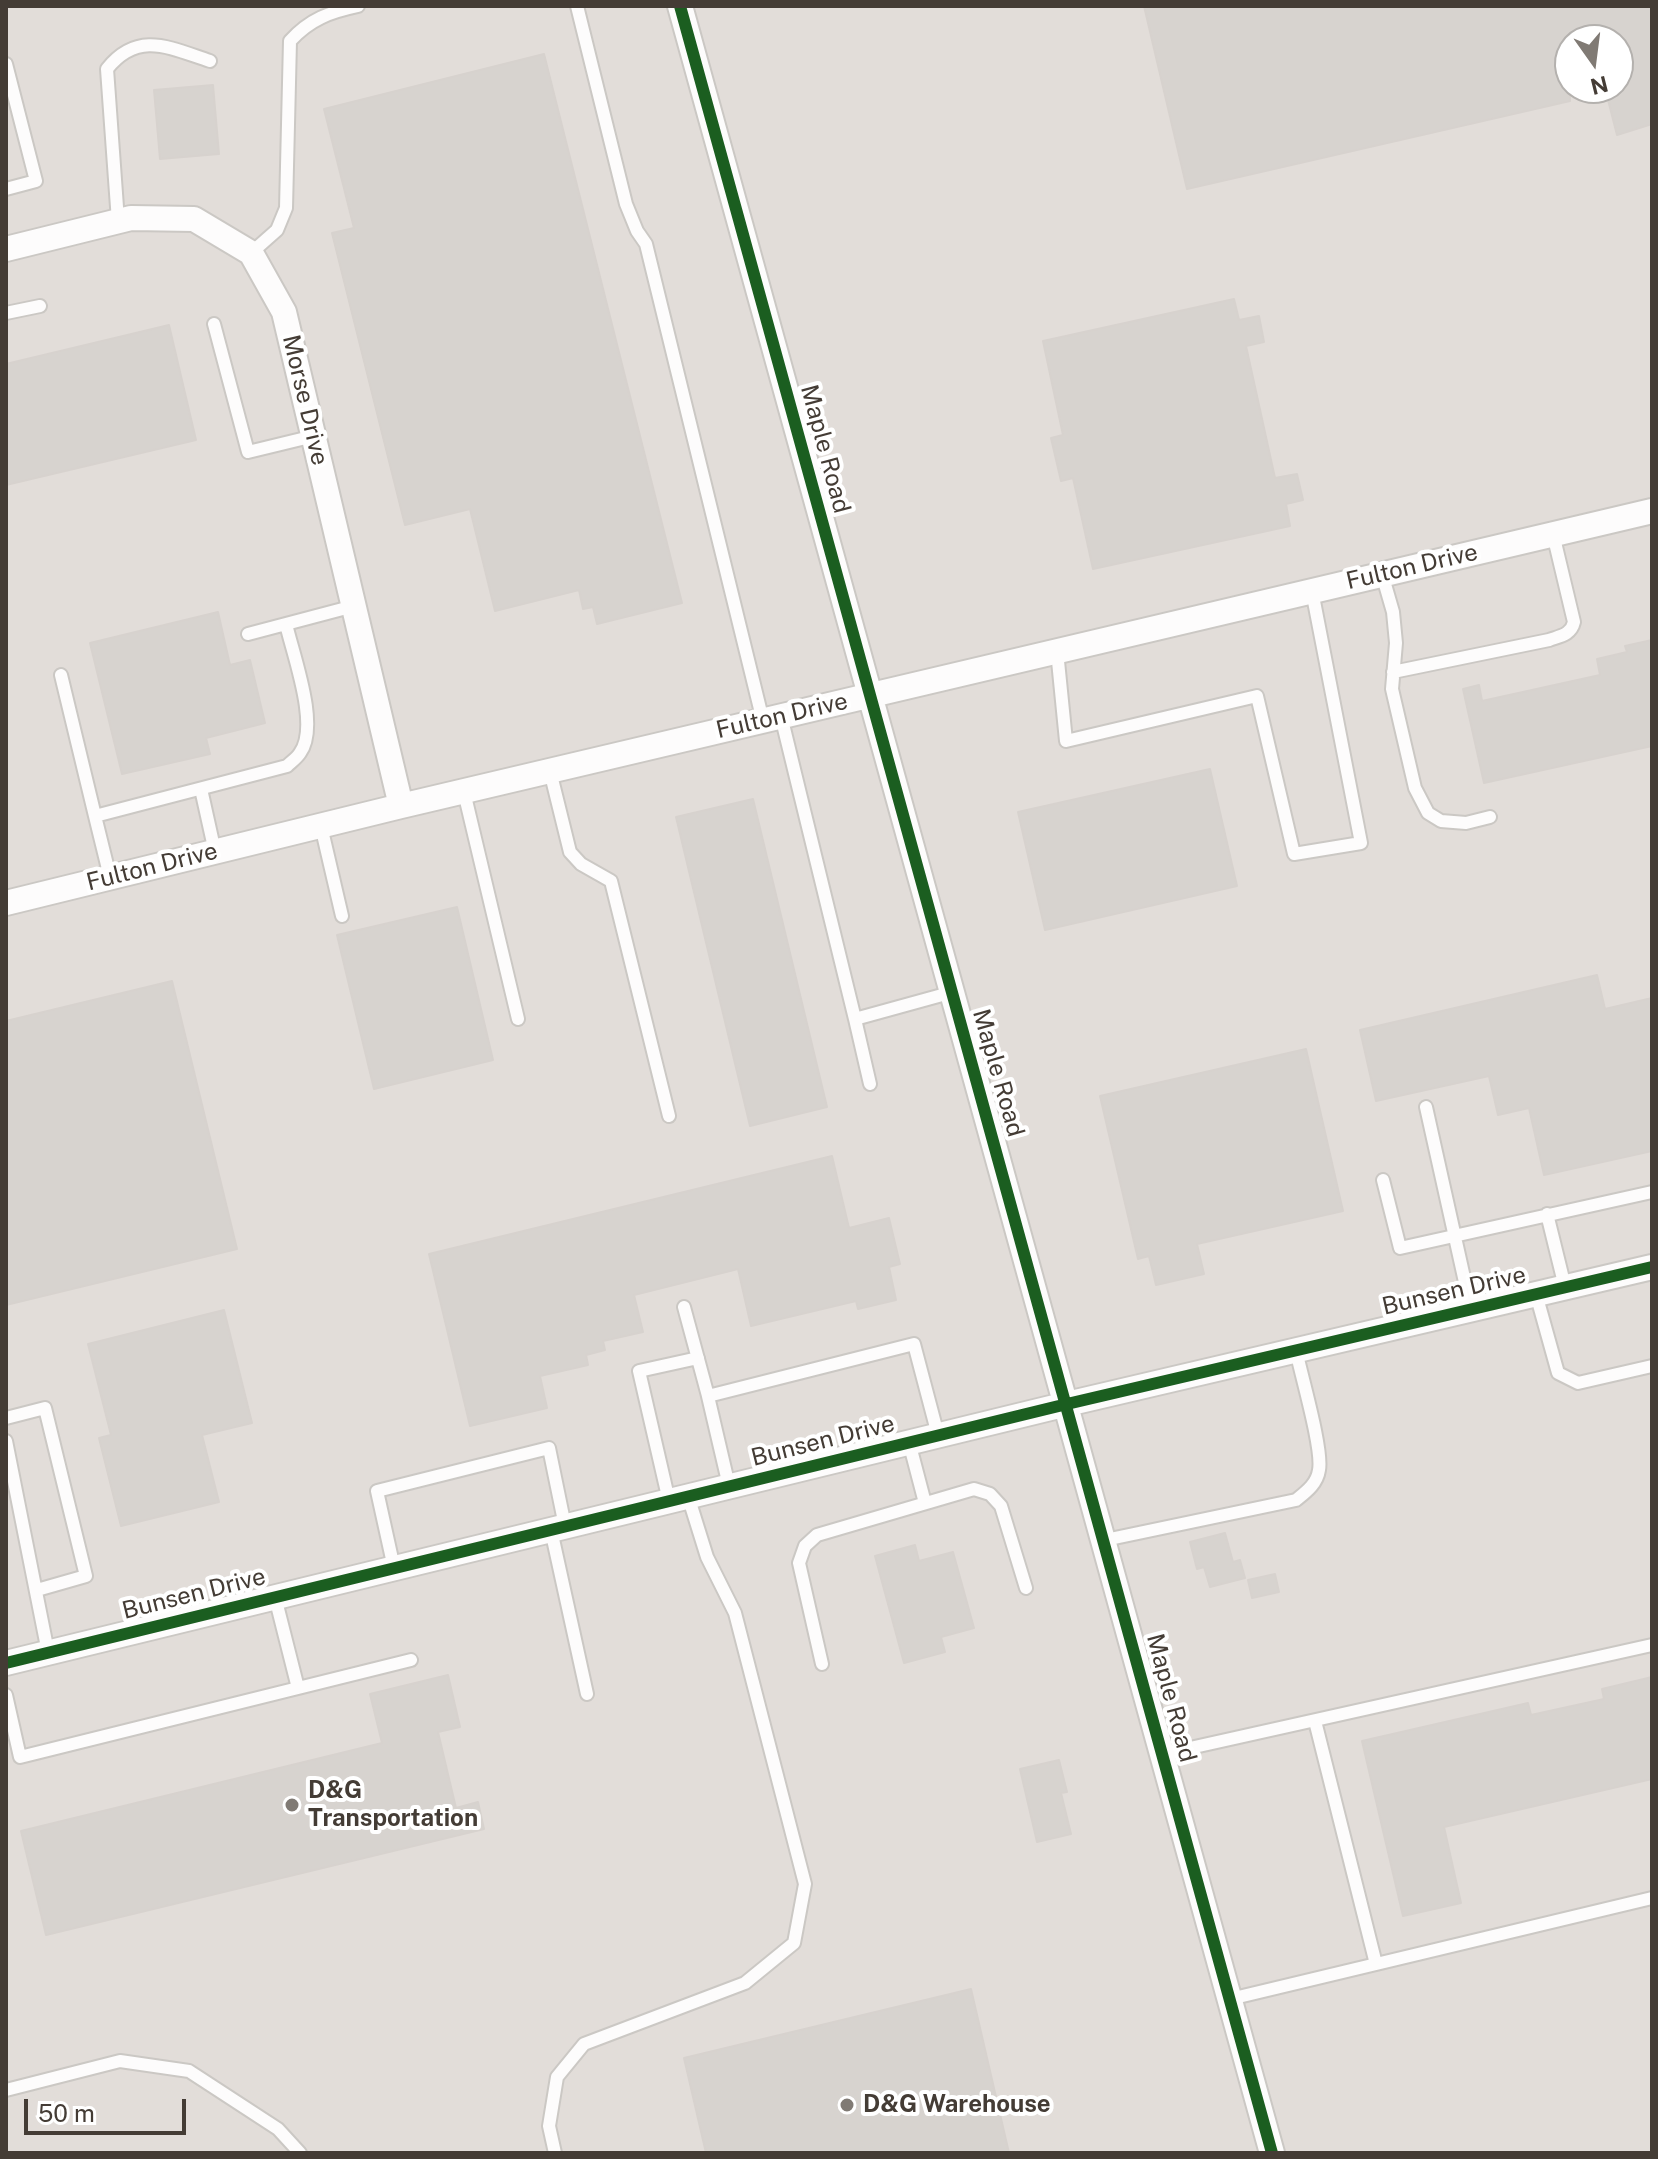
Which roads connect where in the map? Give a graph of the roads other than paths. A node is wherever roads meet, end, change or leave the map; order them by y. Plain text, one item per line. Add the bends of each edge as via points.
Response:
1 (358, 6) edge
2 (577, 6) edge
3 (680, 6) edge
4 (210, 61) dead end
5 (6, 64) edge
6 (6, 189) edge
7 (118, 221) junction
8 (6, 249) edge
9 (251, 253) junction
10 (40, 306) dead end
11 (6, 313) edge
12 (214, 324) dead end
13 (314, 436) junction
14 (1652, 511) edge
15 (1553, 534) junction
16 (1382, 574) junction
17 (1312, 591) junction
18 (354, 606) junction
19 (286, 624) junction
20 (248, 634) dead end
21 (1057, 651) junction
22 (1393, 672) junction
23 (61, 675) dead end
24 (870, 695) junction
25 (772, 719) junction
26 (550, 771) junction
27 (201, 789) junction
28 (464, 792) junction
29 (401, 806) junction
30 (95, 816) junction
31 (1490, 817) dead end
32 (321, 826) junction
33 (215, 852) junction
34 (110, 877) junction
35 (6, 903) edge
36 (342, 916) dead end
37 (953, 992) junction
38 (518, 1019) dead end
39 (855, 1019) junction
40 (870, 1084) dead end
41 (1426, 1107) dead end
42 (669, 1116) dead end
43 (1383, 1180) dead end
44 (1652, 1192) edge
45 (1547, 1214) junction
46 (1457, 1238) junction
47 (1652, 1267) edge
48 (1565, 1287) junction
49 (1536, 1294) junction
50 (684, 1307) dead end
51 (1471, 1309) junction
52 (1296, 1350) junction
53 (698, 1358) junction
54 (1652, 1366) edge
55 (707, 1392) junction
56 (1067, 1404) junction
57 (6, 1418) edge
58 (938, 1435) junction
59 (6, 1441) edge
60 (909, 1442) junction
61 (729, 1486) junction
62 (678, 1499) junction
63 (925, 1503) junction
64 (558, 1528) junction
65 (1105, 1540) junction
66 (394, 1568) junction
67 (1026, 1588) dead end
68 (37, 1590) junction
69 (275, 1597) junction
70 (1652, 1645) edge
71 (48, 1652) junction
72 (411, 1660) dead end
73 (6, 1663) edge
74 (822, 1664) dead end
75 (298, 1688) junction
76 (587, 1694) dead end
77 (6, 1695) edge
78 (1315, 1721) junction
79 (1163, 1754) junction
80 (1652, 1898) edge
81 (1376, 1964) junction
82 (1230, 1999) junction
83 (6, 2090) edge
84 (300, 2153) edge
85 (555, 2153) edge
86 (1272, 2153) edge

1 - 9 lane via 327,13 303,26 290,41 286,208 277,230
2 - 25 lane via 626,204 646,244
3 - 24 street, Maple Road
4 - 7 lane via 145,45 123,52 107,69
5 - 6 lane via 36,181
7 - 8 street, Morse Drive
7 - 9 street, Morse Drive via 194,219
9 - 13 street, Morse Drive via 284,312
10 - 11 lane
12 - 13 lane via 248,452
13 - 18 street, Morse Drive
14 - 15 street, Fulton Drive
15 - 16 street, Fulton Drive
15 - 22 lane via 1574,622 1567,634
16 - 17 street, Fulton Drive
16 - 22 lane via 1393,612
17 - 21 street, Fulton Drive
17 - 21 lane via 1361,843 1294,854 1257,696 1066,741
18 - 19 lane
18 - 29 street, Morse Drive
19 - 20 lane
19 - 27 lane via 308,717 301,752 287,766
21 - 24 street, Fulton Drive
22 - 31 lane via 1398,723 1415,788 1428,813 1441,821 1466,823
23 - 30 lane
24 - 25 street, Fulton Drive
24 - 37 street, Maple Road
25 - 26 street, Fulton Drive
25 - 39 lane
26 - 28 street, Fulton Drive
26 - 42 lane via 570,852 611,881
27 - 30 lane
27 - 33 lane
28 - 29 street, Fulton Drive
28 - 38 lane
29 - 32 street, Fulton Drive
30 - 34 lane
32 - 33 street, Fulton Drive
32 - 36 lane
33 - 34 street, Fulton Drive
34 - 35 street, Fulton Drive
37 - 39 lane
37 - 56 street, Maple Road
39 - 40 lane
41 - 46 lane
43 - 46 lane via 1400,1248
44 - 45 lane
45 - 46 lane
45 - 48 lane
46 - 51 lane
47 - 48 street, Bunsen Drive
48 - 49 street, Bunsen Drive
49 - 51 street, Bunsen Drive
49 - 54 lane via 1558,1373 1578,1383
50 - 53 lane
51 - 52 street, Bunsen Drive
52 - 56 street, Bunsen Drive
52 - 65 lane via 1318,1451 1319,1470 1312,1486 1296,1500
53 - 55 lane
53 - 62 lane via 639,1371
55 - 58 lane via 708,1396 914,1344
55 - 61 lane
56 - 58 street, Bunsen Drive
56 - 65 street, Maple Road
57 - 68 lane via 45,1408 86,1576
58 - 60 street, Bunsen Drive
59 - 68 lane
60 - 61 street, Bunsen Drive
60 - 63 lane
61 - 62 street, Bunsen Drive
62 - 64 street, Bunsen Drive
62 - 85 lane via 735,1613 805,1884 794,1943 745,1983 584,2044 557,2077 549,2126
63 - 67 lane via 974,1489 990,1494 1001,1506
63 - 74 lane via 817,1535 805,1546 799,1563
64 - 66 street, Bunsen Drive
64 - 66 lane via 549,1448 377,1491
64 - 76 lane
65 - 79 street, Maple Road
66 - 69 street, Bunsen Drive
68 - 71 lane
69 - 71 street, Bunsen Drive
69 - 75 lane
70 - 78 lane
71 - 73 street, Bunsen Drive
72 - 75 lane
75 - 77 lane via 20,1757
78 - 79 lane
78 - 81 lane
79 - 82 street, Maple Road
80 - 81 lane
81 - 82 lane
82 - 86 street, Maple Road
83 - 84 lane via 120,2061 189,2071 278,2129

